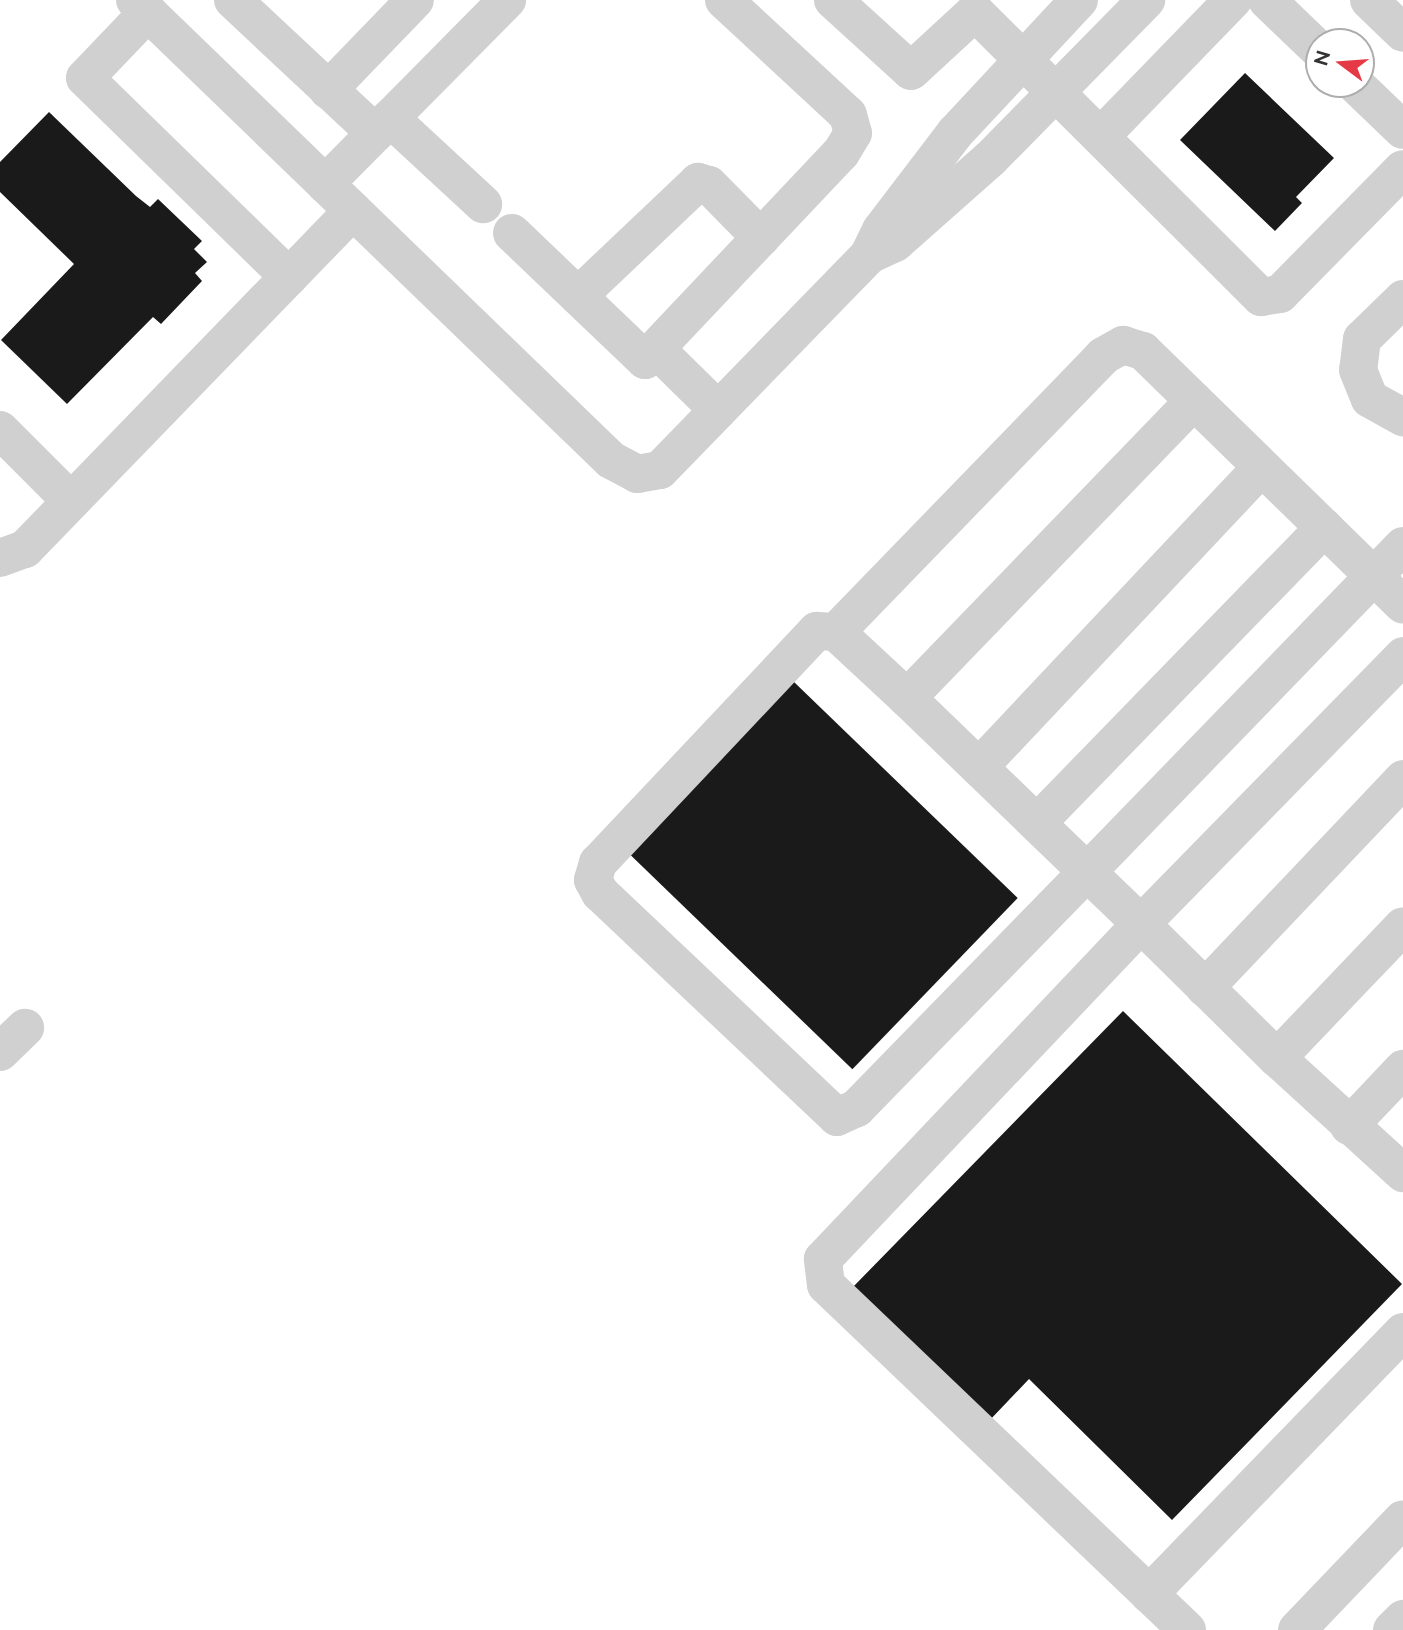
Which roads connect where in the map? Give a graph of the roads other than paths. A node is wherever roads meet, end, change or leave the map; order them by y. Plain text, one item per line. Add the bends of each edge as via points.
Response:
1 (233, 0) edge
2 (415, 0) edge
3 (507, 0) edge
4 (724, 0) edge
5 (833, 0) edge
6 (1079, 0) edge
7 (1146, 0) edge
8 (1233, 0) edge
9 (1267, 0) edge
10 (1369, 0) edge
11 (975, 4) edge
12 (141, 6) edge
13 (1403, 33) edge
14 (1305, 37) edge
15 (1024, 60) junction
16 (328, 90) junction
17 (1056, 92) junction
18 (1370, 98) edge
19 (383, 125) junction
20 (1403, 130) edge
21 (1101, 136) junction
22 (1403, 169) edge
23 (325, 184) junction
24 (483, 204) dead end
25 (353, 211) junction
26 (512, 233) dead end
27 (761, 238) junction
28 (869, 255) junction
29 (289, 277) junction
30 (578, 296) junction
31 (1403, 299) edge
32 (656, 349) junction
33 (1194, 401) junction
34 (718, 410) junction
35 (1403, 416) edge
36 (0, 430) edge
37 (1262, 467) junction
38 (71, 501) junction
39 (1324, 528) junction
40 (1403, 546) edge
41 (0, 558) edge
42 (1373, 576) junction
43 (1403, 605) edge
44 (836, 632) junction
45 (1403, 656) edge
46 (907, 698) junction
47 (979, 767) junction
48 (1403, 779) edge
49 (1037, 823) junction
50 (1087, 872) junction
51 (1141, 923) junction
52 (1403, 926) edge
53 (1205, 988) junction
54 (1277, 1058) junction
55 (1403, 1069) edge
56 (1349, 1126) junction
57 (1403, 1172) edge
58 (1403, 1332) edge
59 (1403, 1519) edge
60 (1149, 1594) junction
61 (1403, 1619) edge
62 (1186, 1630) edge
63 (1297, 1630) edge
64 (1392, 1630) edge

1 - 16 street
2 - 16 street
3 - 19 street
4 - 27 street via 848,115 853,133 841,153
5 - 11 street via 911,71
6 - 15 street
7 - 17 street
8 - 21 street
9 - 14 street
10 - 13 street
11 - 15 street
12 - 23 street
12 - 29 street via 85,78
15 - 17 street
15 - 28 street via 955,133 881,230
16 - 19 street
17 - 21 street
17 - 28 street via 990,159 904,234
18 - 20 street
19 - 23 street
19 - 24 street
21 - 22 street via 1261,297 1280,294
23 - 25 street
25 - 29 street
25 - 34 street via 611,460 637,474 660,470
26 - 30 street
27 - 30 street via 709,185 698,182
27 - 32 street
28 - 34 street
29 - 38 street
30 - 32 street via 645,360
31 - 35 street via 1362,339 1358,370 1370,399
32 - 34 street
33 - 37 street
33 - 44 street via 1143,351 1123,345 1103,356
33 - 46 street
36 - 38 street
37 - 39 street
37 - 47 street
38 - 41 street via 25,549
39 - 42 street
39 - 49 street
40 - 42 street
42 - 43 street
42 - 50 street
44 - 46 street
44 - 50 street via 817,631 598,863 593,880 600,893 837,1116 858,1108
45 - 51 street
46 - 47 street
47 - 49 street
48 - 53 street
49 - 50 street
50 - 51 street
51 - 53 street
51 - 60 street via 823,1259 826,1285
52 - 54 street
53 - 54 street
54 - 56 street
55 - 56 street
56 - 57 street
58 - 60 street
59 - 63 street
60 - 62 street
61 - 64 street

